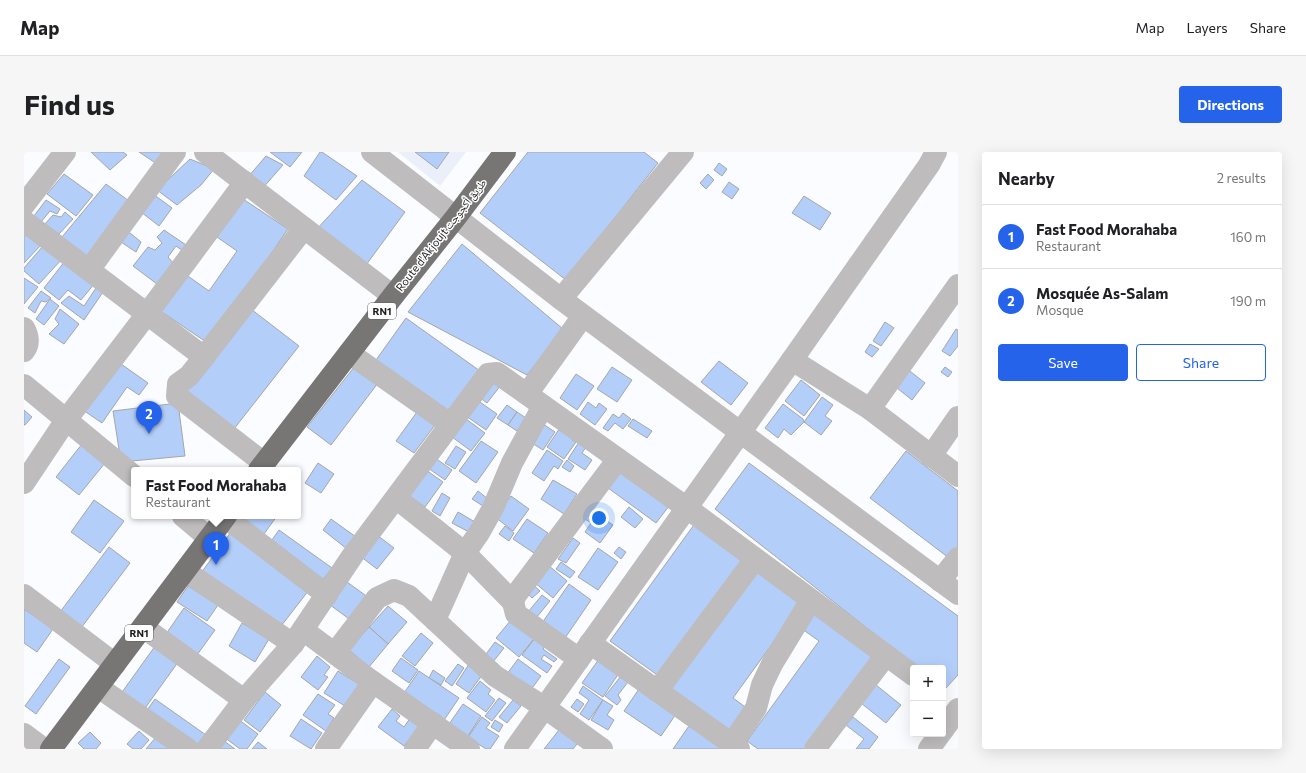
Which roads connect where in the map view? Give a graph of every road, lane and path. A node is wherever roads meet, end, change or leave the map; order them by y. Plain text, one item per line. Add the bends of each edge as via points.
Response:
1 (65, 152) edge
2 (175, 152) edge
3 (205, 152) edge
4 (372, 152) edge
5 (504, 152) edge
6 (684, 152) edge
7 (936, 152) edge
8 (244, 182) junction
9 (24, 205) edge
10 (456, 218) junction
11 (24, 221) edge
12 (304, 228) junction
13 (89, 270) junction
14 (958, 285) edge
15 (393, 296) junction
16 (561, 299) junction
17 (147, 314) junction
18 (583, 316) junction
19 (24, 328) edge
20 (24, 351) edge
21 (349, 353) junction
22 (204, 357) junction
23 (792, 360) junction
24 (24, 385) edge
25 (535, 400) junction
26 (870, 409) junction
27 (958, 417) edge
28 (66, 420) junction
29 (450, 424) junction
30 (741, 433) junction
31 (931, 456) junction
32 (618, 459) junction
33 (261, 467) edge
34 (131, 474) edge
35 (958, 476) edge
36 (24, 483) edge
37 (396, 498) junction
38 (687, 508) junction
39 (187, 519) edge
40 (224, 519) edge
41 (230, 519) edge
42 (209, 538) junction
43 (465, 553) junction
44 (958, 558) edge
45 (755, 559) junction
46 (185, 571) junction
47 (940, 581) junction
48 (958, 594) edge
49 (24, 595) edge
50 (326, 595) junction
51 (812, 600) junction
52 (513, 602) junction
53 (435, 620) junction
54 (143, 627) junction
55 (298, 637) junction
56 (584, 651) junction
57 (335, 653) junction
58 (886, 655) junction
59 (115, 664) junction
60 (910, 673) edge
61 (372, 682) junction
62 (98, 687) junction
63 (657, 691) junction
64 (946, 699) edge
65 (244, 700) junction
66 (544, 707) junction
67 (958, 709) edge
68 (433, 723) junction
69 (946, 726) edge
70 (24, 734) edge
71 (938, 737) edge
72 (735, 747) edge
73 (44, 749) edge
74 (51, 749) edge
75 (188, 749) edge
76 (207, 749) edge
77 (326, 749) edge
78 (415, 749) edge
79 (469, 749) edge
80 (515, 749) edge
81 (602, 749) edge
82 (815, 749) edge
83 (929, 749) edge

1 - 9 street
2 - 13 street
3 - 8 street
4 - 10 street
5 - 10 highway, Route d'Akjoujt طريق أكجوجت / RN1
6 - 16 street
7 - 23 street
8 - 12 street
8 - 17 street
10 - 15 highway, Route d'Akjoujt طريق أكجوجت / RN1
10 - 16 street
11 - 13 street
12 - 15 street
12 - 22 street
13 - 17 street
14 - 26 street
15 - 21 highway, Route d'Akjoujt طريق أكجوجت / RN1
16 - 18 street
17 - 22 street
17 - 28 street
18 - 25 street
18 - 30 street
19 - 20 street via 28,338
21 - 29 street
21 - 33 highway, Route d'Akjoujt طريق أكجوجت / RN1
22 - 33 street via 189,376 178,384 177,396
23 - 26 street
23 - 30 street
24 - 28 street
25 - 29 street via 497,373 491,373
25 - 32 street
25 - 43 street via 493,508
26 - 31 street
27 - 31 street
28 - 34 street
28 - 36 street
29 - 37 street
30 - 38 street
30 - 47 street
31 - 35 street
32 - 38 street
32 - 52 street
37 - 43 street
37 - 50 street via 353,554
38 - 45 street
38 - 56 street
39 - 42 street
40 - 42 highway, RN1
41 - 50 street
42 - 46 highway, RN1
43 - 52 street
43 - 53 street
44 - 47 street
45 - 51 street
45 - 63 street
46 - 54 highway, RN1
46 - 55 street
47 - 48 street
49 - 59 street
50 - 55 street
51 - 58 street
51 - 72 street via 772,664 762,685 756,708
52 - 56 street via 516,614
53 - 57 street via 409,596 394,590 377,598
53 - 66 street via 495,676
54 - 59 highway, RN1
54 - 65 street
55 - 57 street
55 - 65 street
56 - 63 street
56 - 66 street
57 - 61 street
58 - 60 street
58 - 82 street
59 - 62 highway, RN1
61 - 68 street
61 - 77 street
62 - 74 highway, RN1
62 - 75 street
63 - 72 street
64 - 67 street
65 - 76 street
66 - 80 street
66 - 81 street
67 - 69 street
68 - 78 street
68 - 79 street
70 - 73 street
71 - 83 street

